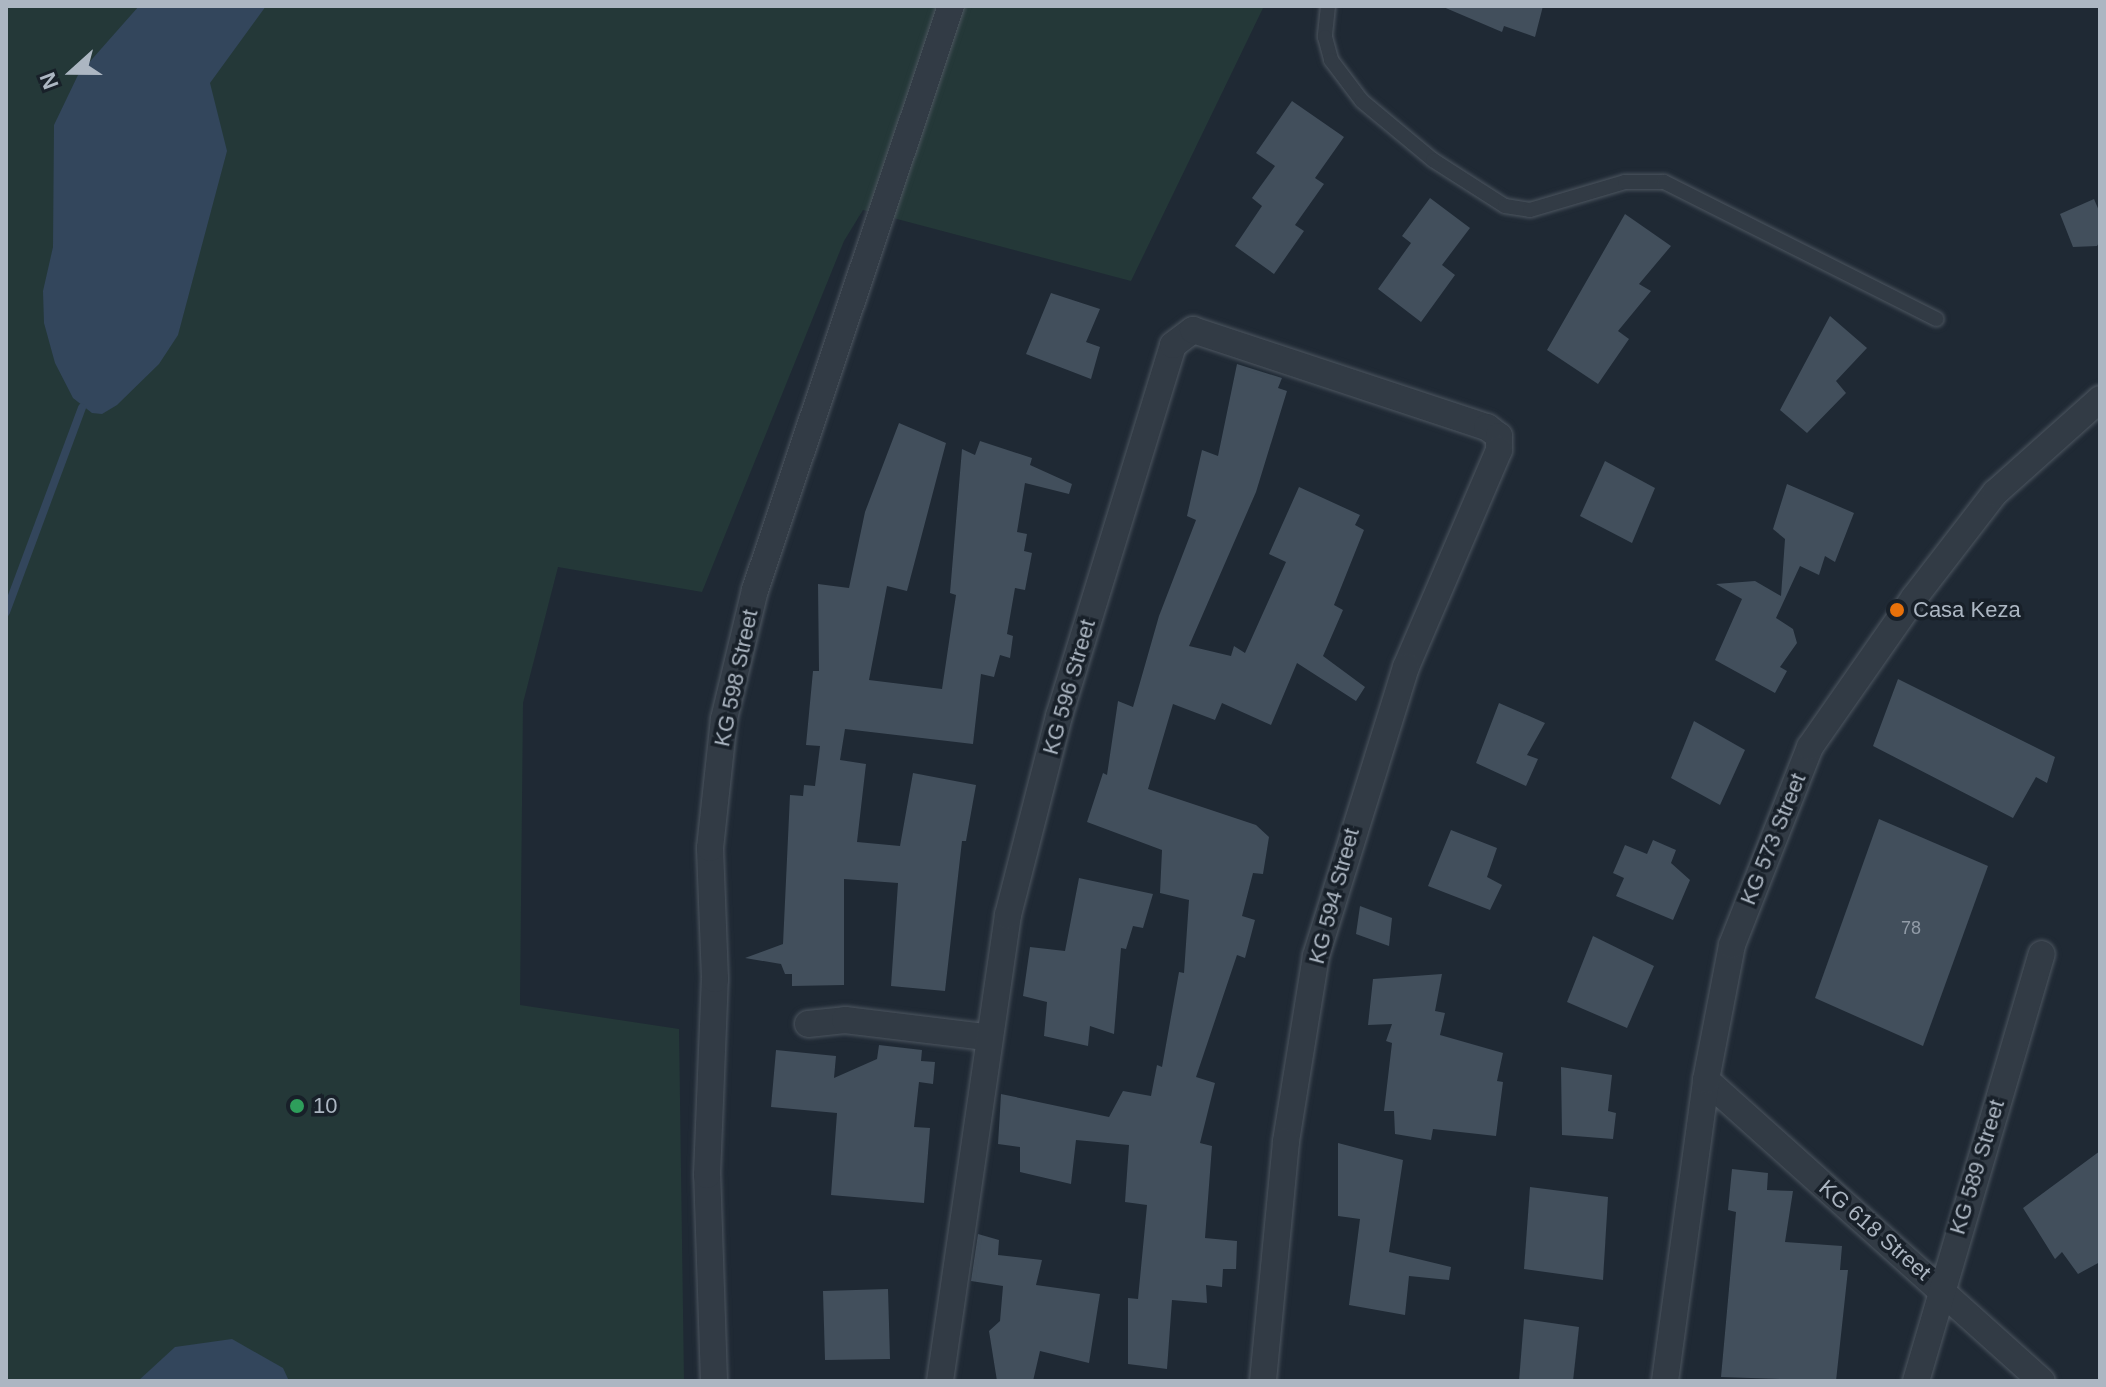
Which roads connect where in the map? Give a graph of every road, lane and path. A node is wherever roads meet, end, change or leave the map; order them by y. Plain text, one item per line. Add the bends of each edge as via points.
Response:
1 (951, 6) edge
2 (1328, 6) edge
3 (1936, 319) dead end
4 (2100, 399) edge
5 (1499, 436) joint
6 (2042, 954) dead end
7 (808, 1024) dead end
8 (986, 1037) junction
9 (1706, 1080) junction
10 (1940, 1287) junction
11 (714, 1381) edge
12 (940, 1381) edge
13 (1263, 1381) edge
14 (1665, 1381) edge
15 (1916, 1381) edge
16 (2042, 1381) edge

1 - 11 street, KG 598 Street via 755,590 724,719 710,848 715,979 707,1175
2 - 3 lane via 1325,37 1343,80 1433,160 1505,206 1530,210 1625,182 1664,182
4 - 9 street, KG 573 Street via 1995,493 1810,747 1732,945
5 - 8 street, KG 596 Street via 1487,427 1193,330 1181,334 1173,345 1059,716 1008,915
5 - 13 street, KG 594 Street via 1499,450 1406,667 1316,956 1286,1142
6 - 10 street, KG 589 Street
7 - 8 street via 845,1020
8 - 12 street, KG 596 Street
9 - 10 street, KG 618 Street
9 - 14 street, KG 573 Street
10 - 15 street, KG 589 Street
10 - 16 street, KG 618 Street

